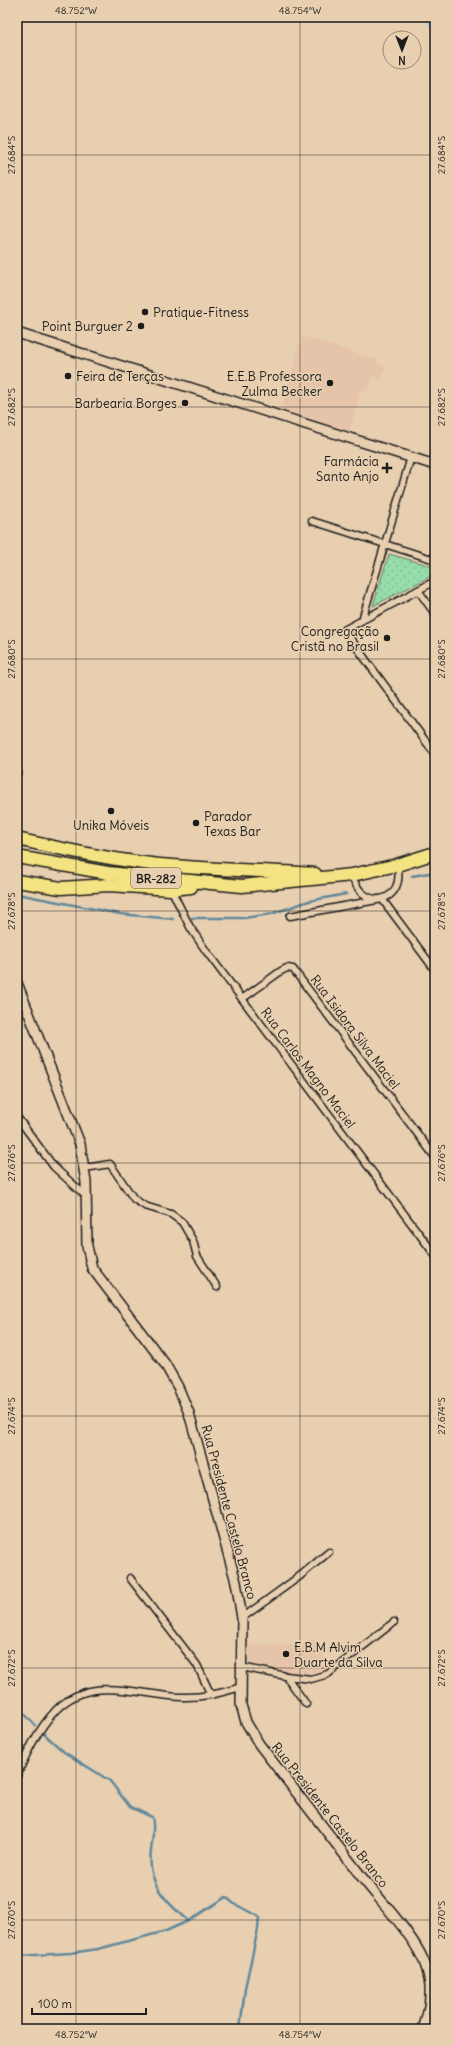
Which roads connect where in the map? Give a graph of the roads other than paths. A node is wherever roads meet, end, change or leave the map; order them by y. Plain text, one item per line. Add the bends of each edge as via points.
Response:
1 (17, 334) edge
2 (411, 457) junction
3 (435, 465) edge
4 (312, 521) dead end
5 (385, 544) junction
6 (435, 560) edge
7 (435, 581) edge
8 (418, 590) junction
9 (435, 614) edge
10 (362, 620) junction
11 (435, 754) edge
12 (17, 839) edge
13 (435, 853) edge
14 (17, 857) edge
15 (397, 865) junction
16 (347, 876) junction
17 (17, 881) edge
18 (242, 886) junction
19 (171, 889) junction
20 (382, 899) junction
21 (290, 916) dead end
22 (435, 970) edge
23 (17, 983) edge
24 (242, 999) junction
25 (17, 1117) edge
26 (435, 1158) edge
27 (85, 1168) junction
28 (87, 1197) junction
29 (435, 1255) edge
30 (217, 1287) dead end
31 (329, 1552) dead end
32 (130, 1578) dead end
33 (242, 1618) junction
34 (394, 1622) dead end
35 (241, 1667) junction
36 (286, 1676) junction
37 (241, 1687) junction
38 (211, 1695) junction
39 (306, 1704) dead end
40 (17, 1776) edge
41 (432, 1988) edge
42 (423, 2029) edge

1 - 2 street
2 - 3 street
2 - 5 street
4 - 5 street
5 - 6 street
5 - 10 street
7 - 8 street
8 - 9 street
8 - 10 street
10 - 11 street via 344,630
12 - 16 highway via 80,854 150,864
13 - 15 highway, BR-282
14 - 18 highway, BR-282 via 108,873
15 - 16 highway, BR-282
15 - 20 street via 398,881 394,891
16 - 18 highway, BR-282
16 - 20 street via 366,897
17 - 19 highway via 61,888 109,885
18 - 19 highway
19 - 24 street, Rua Carlos Magno Maciel via 190,927
20 - 21 street
20 - 22 street
23 - 27 street, Rua Presidente Castelo Branco via 77,1132
24 - 26 street, Rua Isidora Silva Maciel via 283,970 290,968 295,971
24 - 29 street, Rua Carlos Magno Maciel
25 - 28 street via 54,1167
27 - 28 street, Rua Presidente Castelo Branco
27 - 30 street via 110,1164 134,1199 145,1206 178,1218 188,1230 197,1256
28 - 33 street, Rua Presidente Castelo Branco via 87,1246 92,1268 165,1364 189,1413 236,1582
31 - 33 street
32 - 38 street via 197,1665
33 - 35 street, Rua Presidente Castelo Branco
34 - 36 street via 328,1674 311,1679
35 - 36 street
35 - 37 street, Rua Presidente Castelo Branco
36 - 39 street
37 - 38 street
37 - 41 street, Rua Presidente Castelo Branco via 242,1710 253,1736 418,1950 426,1965
38 - 40 street via 182,1697 112,1688 92,1690 78,1695 56,1710 42,1728 29,1748
41 - 42 street, Rua Presidente Castelo Branco

